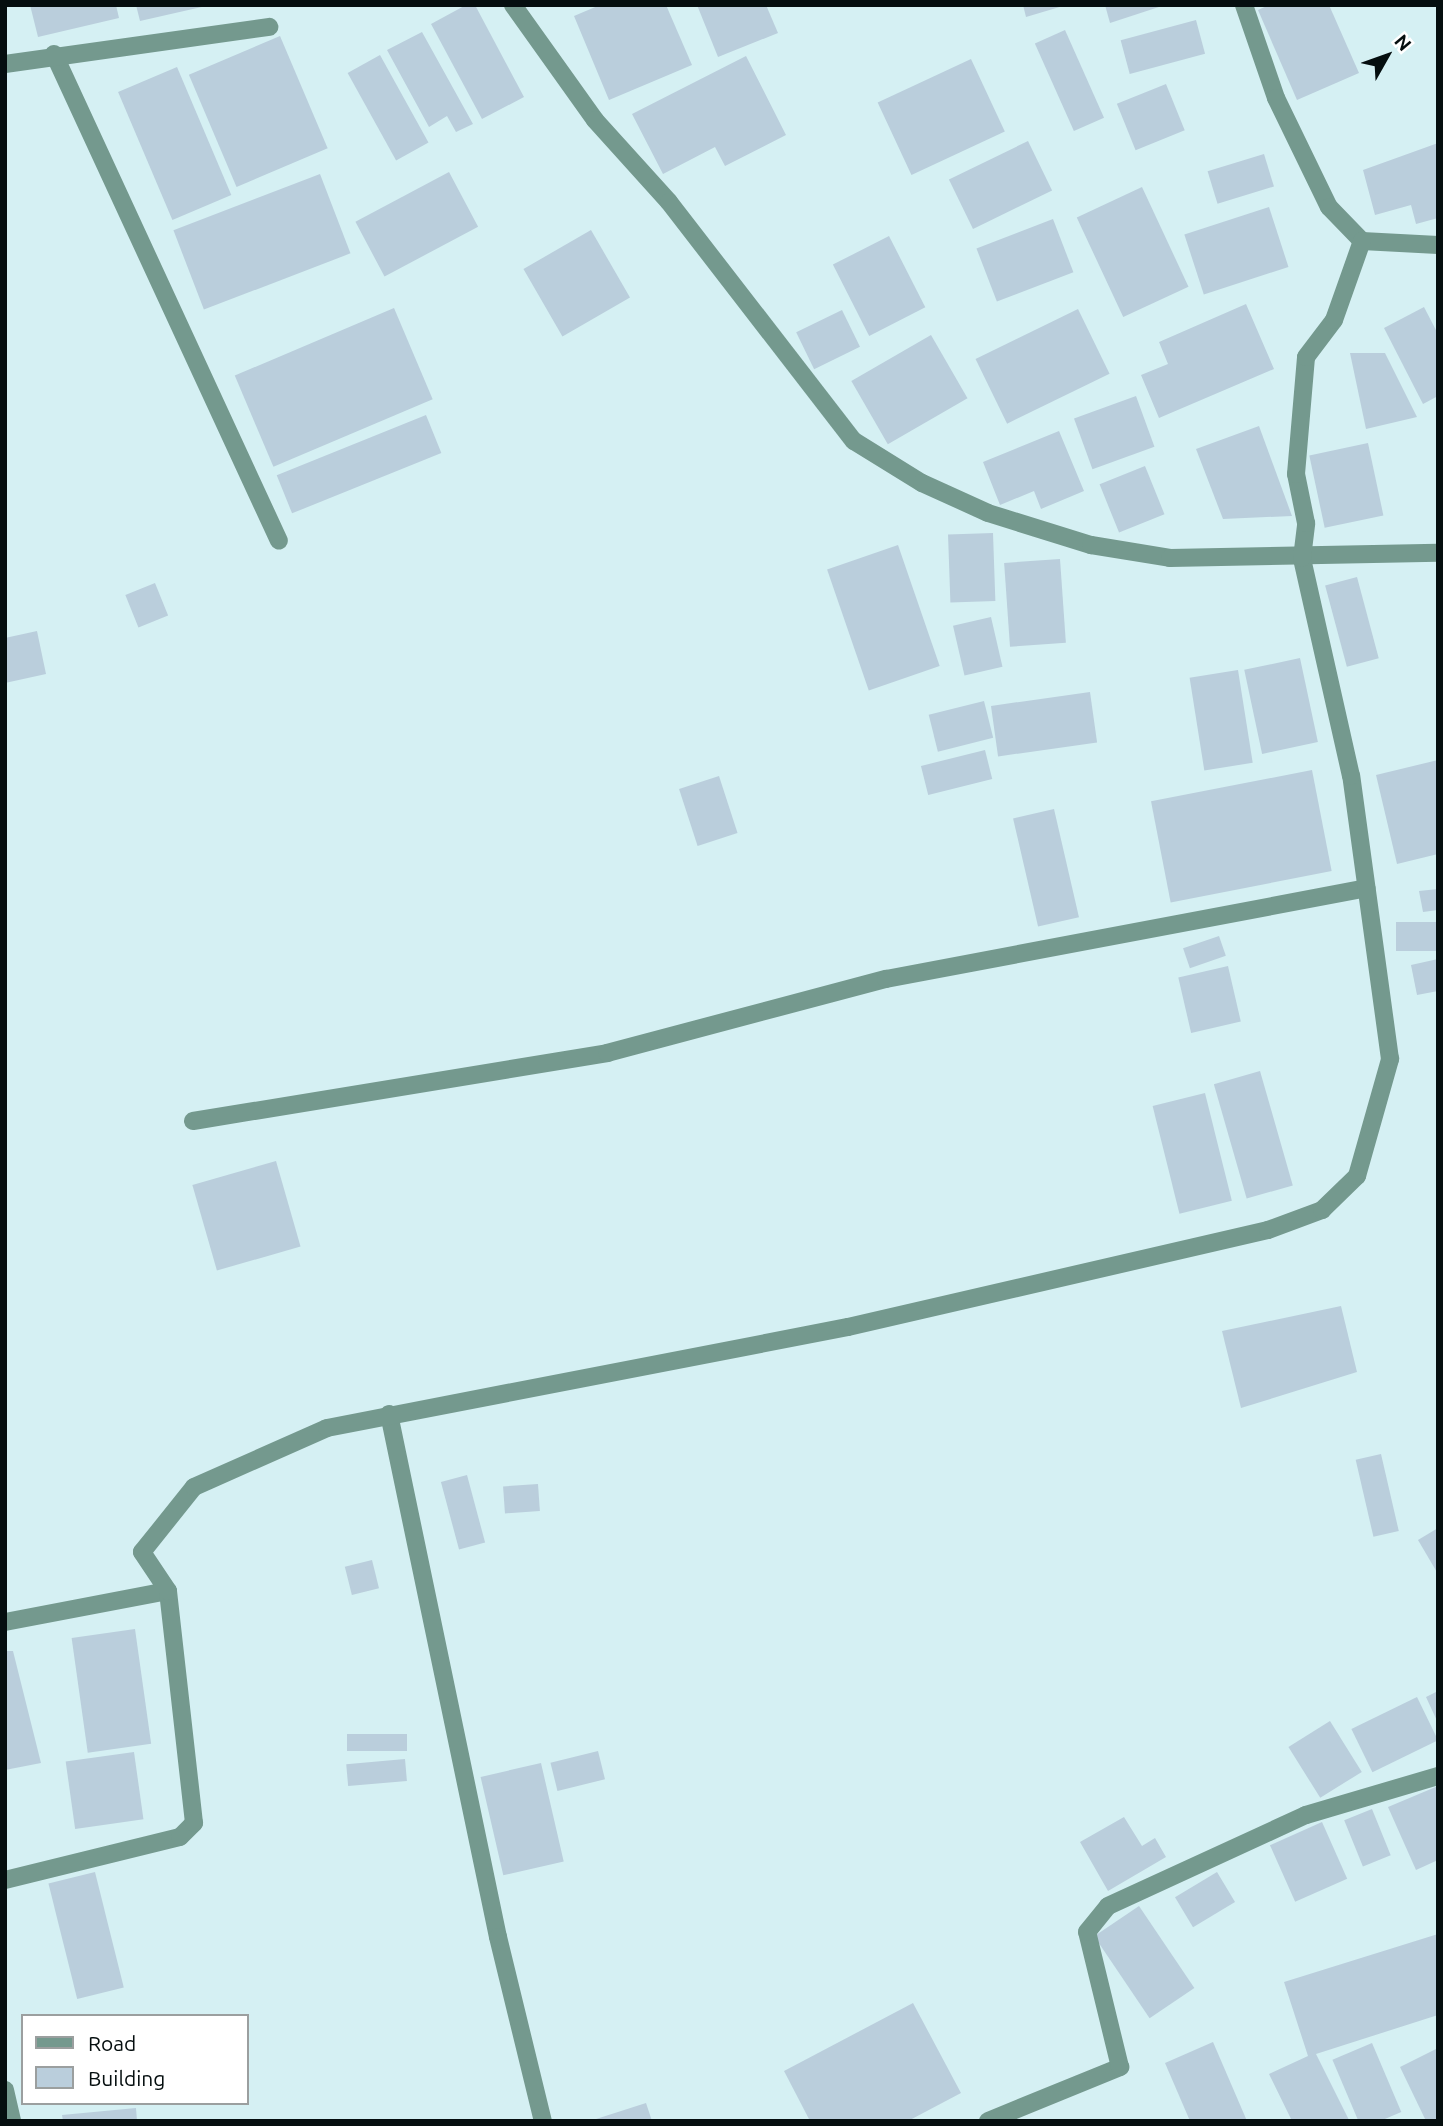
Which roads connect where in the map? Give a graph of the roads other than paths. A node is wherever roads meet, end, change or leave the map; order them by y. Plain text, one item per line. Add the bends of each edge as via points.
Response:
1 (513, 5) edge
2 (1244, 5) edge
3 (269, 27) dead end
4 (54, 54) junction
5 (5, 64) edge
6 (1362, 241) junction
7 (1438, 246) edge
8 (279, 541) dead end
9 (1438, 553) edge
10 (1303, 558) junction
11 (1366, 888) junction
12 (192, 1121) dead end
13 (389, 1414) junction
14 (168, 1591) junction
15 (5, 1622) edge
16 (1438, 1776) edge
17 (5, 1880) edge
18 (5, 2090) edge
19 (12, 2121) edge
20 (543, 2121) edge
21 (988, 2121) edge

1 - 10 street via 595,120 669,202 854,441 988,513 1091,545 1170,558
2 - 6 street via 1276,98 1329,207
3 - 4 street
4 - 5 street
4 - 8 street
6 - 7 street
6 - 10 street via 1334,320 1306,357 1296,474 1306,523
9 - 10 street
10 - 11 street via 1351,776
11 - 12 street via 886,979 607,1053
11 - 13 street via 1390,1059 1357,1176 1322,1210 1269,1230 862,1324
13 - 14 street via 327,1427 194,1487 142,1552
13 - 20 street via 498,1937
14 - 15 street
14 - 17 street via 194,1824 180,1837 157,1844
16 - 21 street via 1306,1815 1108,1906 1087,1932 1097,1987 1117,2033 1120,2067
18 - 19 street

